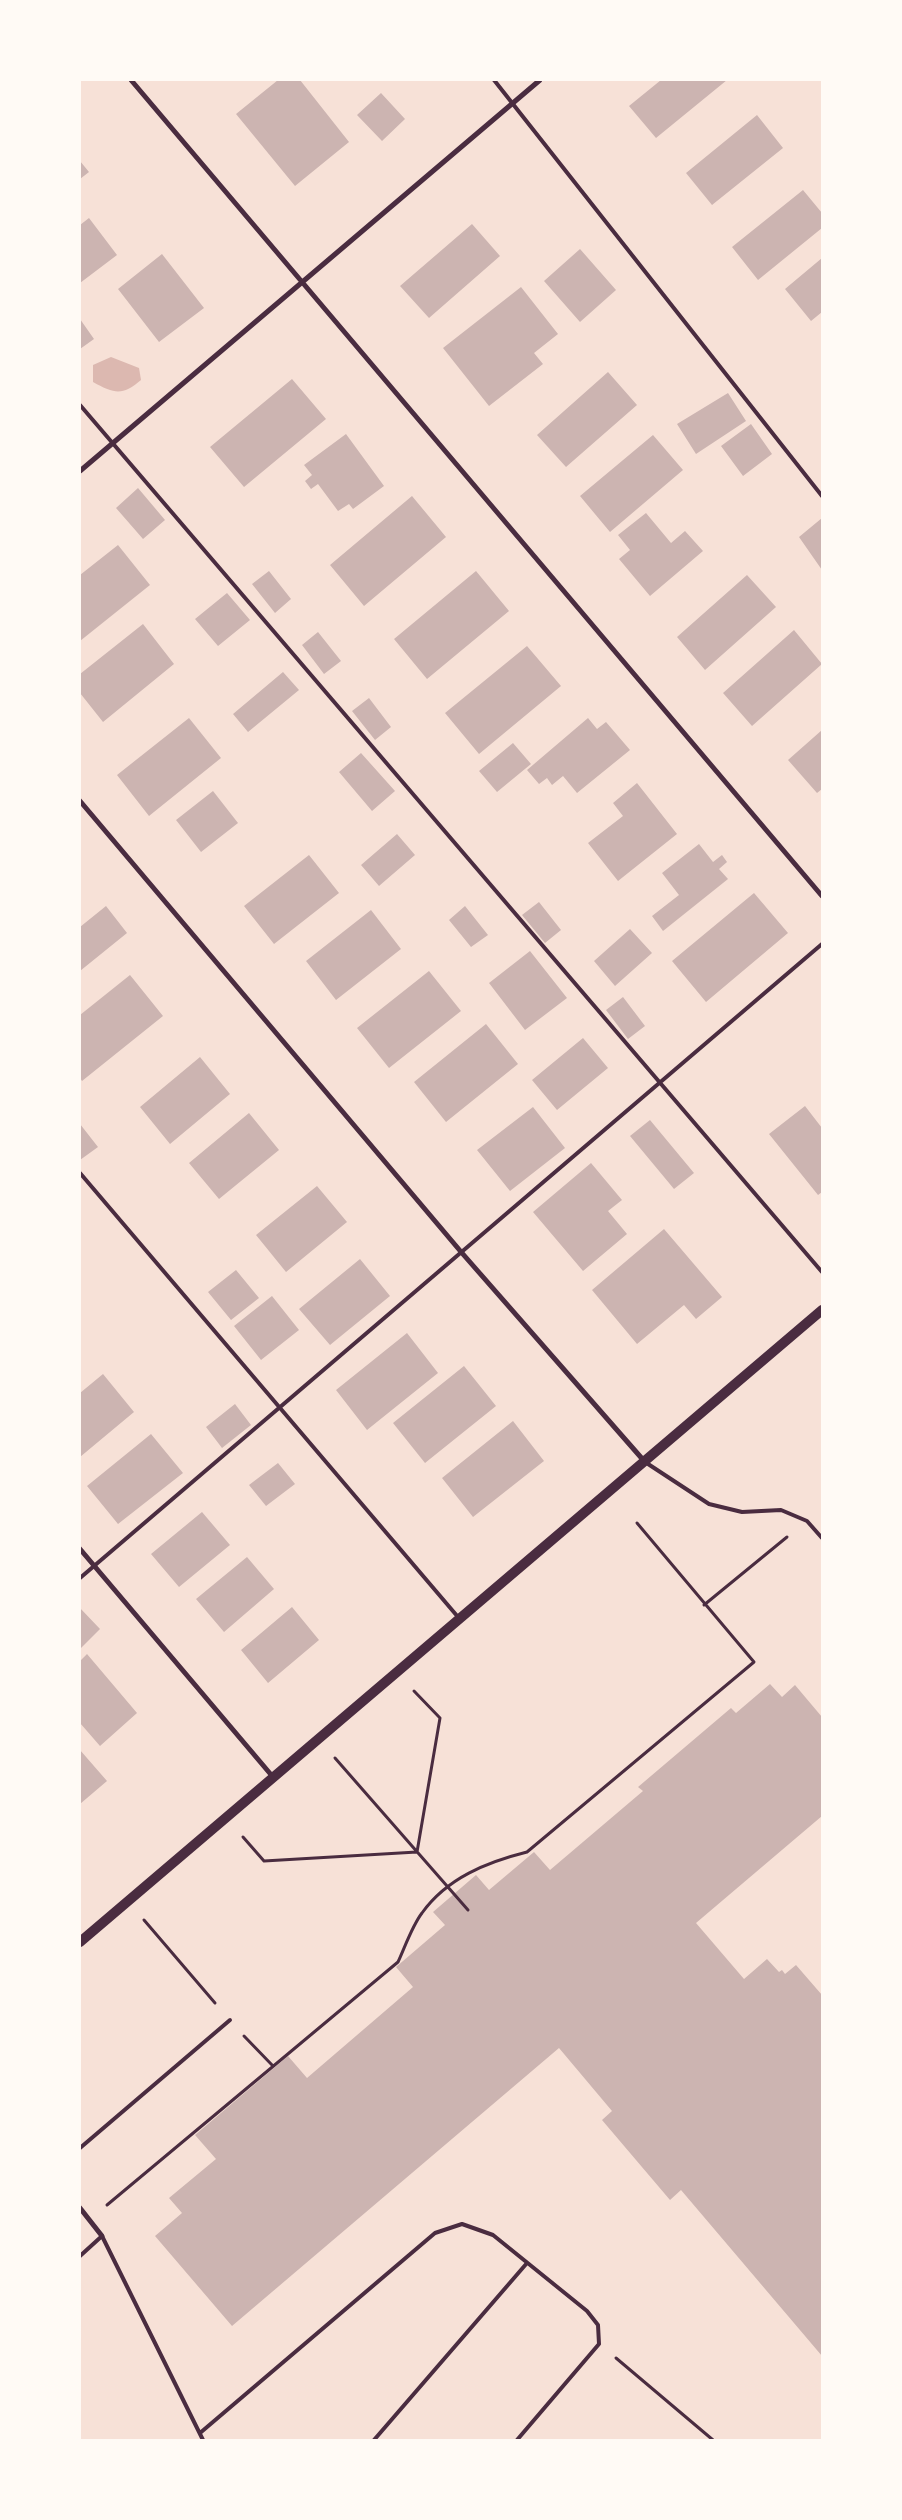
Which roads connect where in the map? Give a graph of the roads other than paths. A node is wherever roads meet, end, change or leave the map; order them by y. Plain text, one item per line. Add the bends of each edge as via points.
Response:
1 (131, 80) edge
2 (494, 80) edge
3 (540, 80) edge
4 (512, 103) junction
5 (302, 281) junction
6 (80, 406) edge
7 (112, 444) junction
8 (80, 471) edge
9 (822, 496) edge
10 (80, 801) edge
11 (822, 896) edge
12 (822, 944) edge
13 (658, 1082) junction
14 (80, 1173) edge
15 (462, 1252) junction
16 (822, 1272) edge
17 (822, 1310) edge
18 (279, 1408) junction
19 (645, 1462) junction
20 (822, 1538) edge
21 (80, 1549) edge
22 (94, 1566) junction
23 (80, 1578) edge
24 (459, 1619) junction
25 (273, 1778) junction
26 (80, 1942) edge
27 (230, 2020) road end
28 (80, 2148) edge
29 (80, 2208) edge
30 (102, 2236) junction
31 (80, 2256) edge
32 (527, 2263) junction
33 (200, 2433) junction
34 (203, 2440) edge
35 (374, 2440) edge
36 (517, 2440) edge

1 - 5 street
2 - 4 lane
3 - 4 street
4 - 5 street
4 - 9 lane
5 - 7 street
5 - 11 street
6 - 7 lane
7 - 8 street
7 - 13 lane
10 - 15 street
12 - 13 lane
13 - 15 lane
13 - 16 lane
14 - 18 lane
15 - 18 lane
15 - 19 street
17 - 19 main road
18 - 22 lane
18 - 24 lane
19 - 20 lane via 709,1504 742,1512 781,1510 807,1521
19 - 24 main road
21 - 22 street
22 - 23 lane
22 - 25 street
24 - 25 main road
25 - 26 main road
27 - 28 lane
29 - 30 street
30 - 31 lane
30 - 33 lane
32 - 33 lane via 494,2235 462,2224 435,2233
32 - 35 lane
32 - 36 lane via 587,2311 598,2326 599,2344
33 - 34 lane

